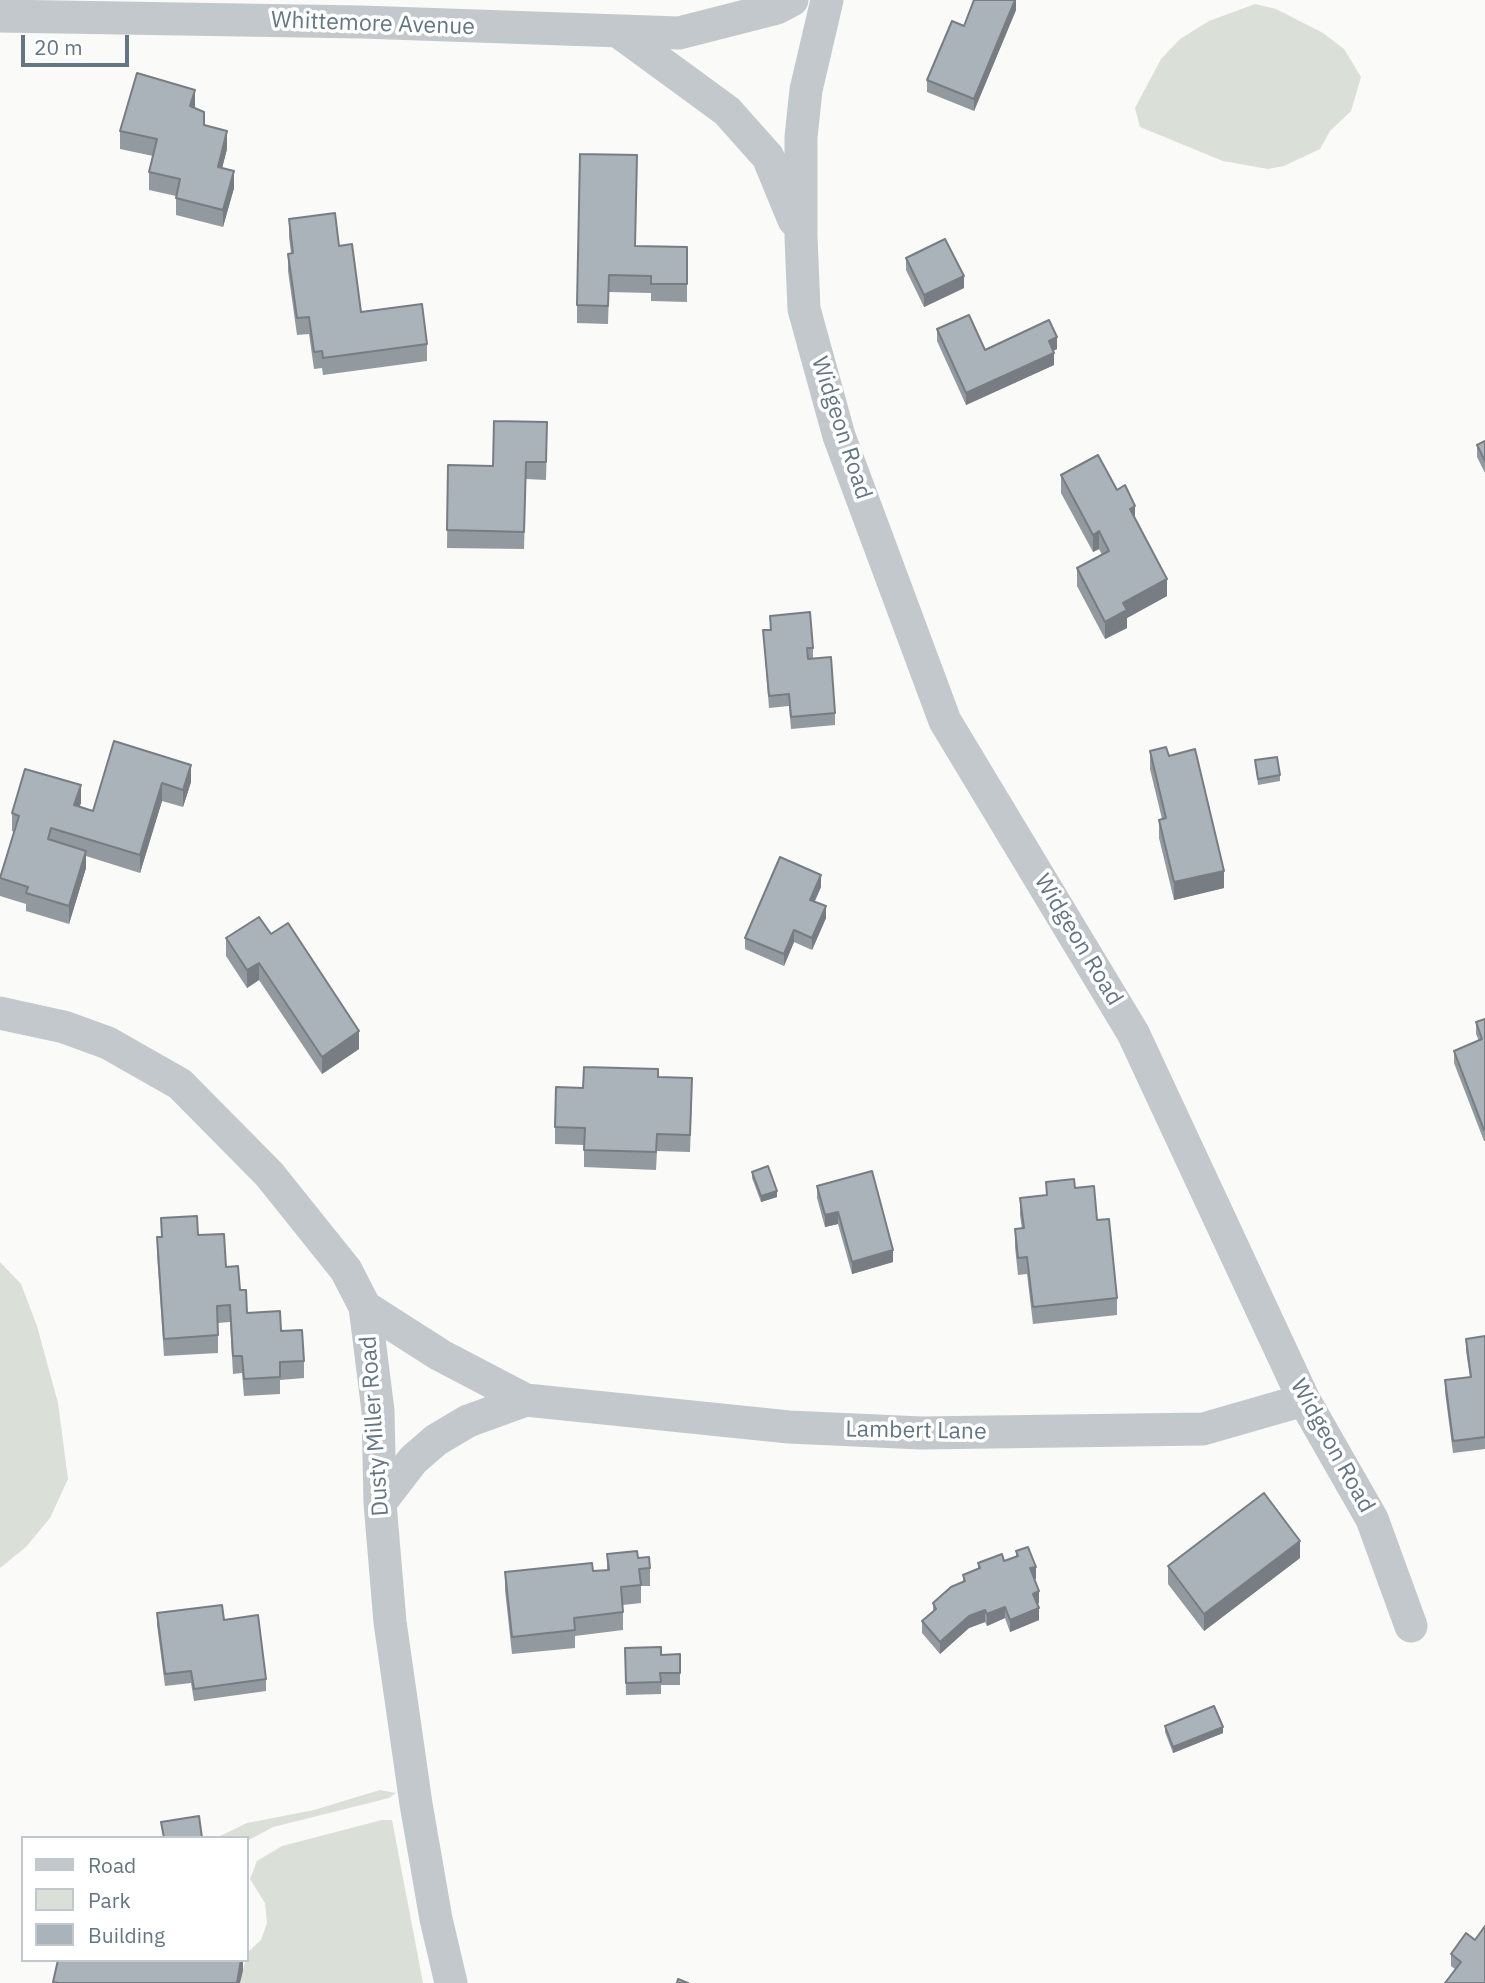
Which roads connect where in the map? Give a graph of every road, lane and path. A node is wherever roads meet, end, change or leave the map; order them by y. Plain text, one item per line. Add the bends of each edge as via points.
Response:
1 (792, 0) edge
2 (827, 0) edge
3 (0, 16) edge
4 (619, 32) junction
5 (801, 237) junction
6 (0, 1013) edge
7 (365, 1307) junction
8 (526, 1400) junction
9 (1304, 1400) junction
10 (380, 1503) junction
11 (1411, 1626) dead end
12 (451, 1983) edge

1 - 4 street via 679,33
2 - 5 street, Widgeon Road via 802,125
3 - 4 street, Whittemore Avenue
4 - 5 street, Widgeon Road via 727,111 768,157
5 - 9 street, Widgeon Road via 804,309 839,436 946,721 1133,1033
6 - 7 street, Dusty Miller Road via 64,1027 108,1043 180,1084 269,1174 346,1270
7 - 8 street, Lambert Lane via 440,1355
7 - 10 street, Dusty Miller Road via 378,1411
8 - 9 street, Lambert Lane via 789,1427 921,1433 1203,1429
8 - 10 street, Lambert Lane via 468,1421 436,1440 412,1460
9 - 11 street, Widgeon Road via 1372,1519
10 - 12 street, Dusty Miller Road via 390,1622 414,1792

